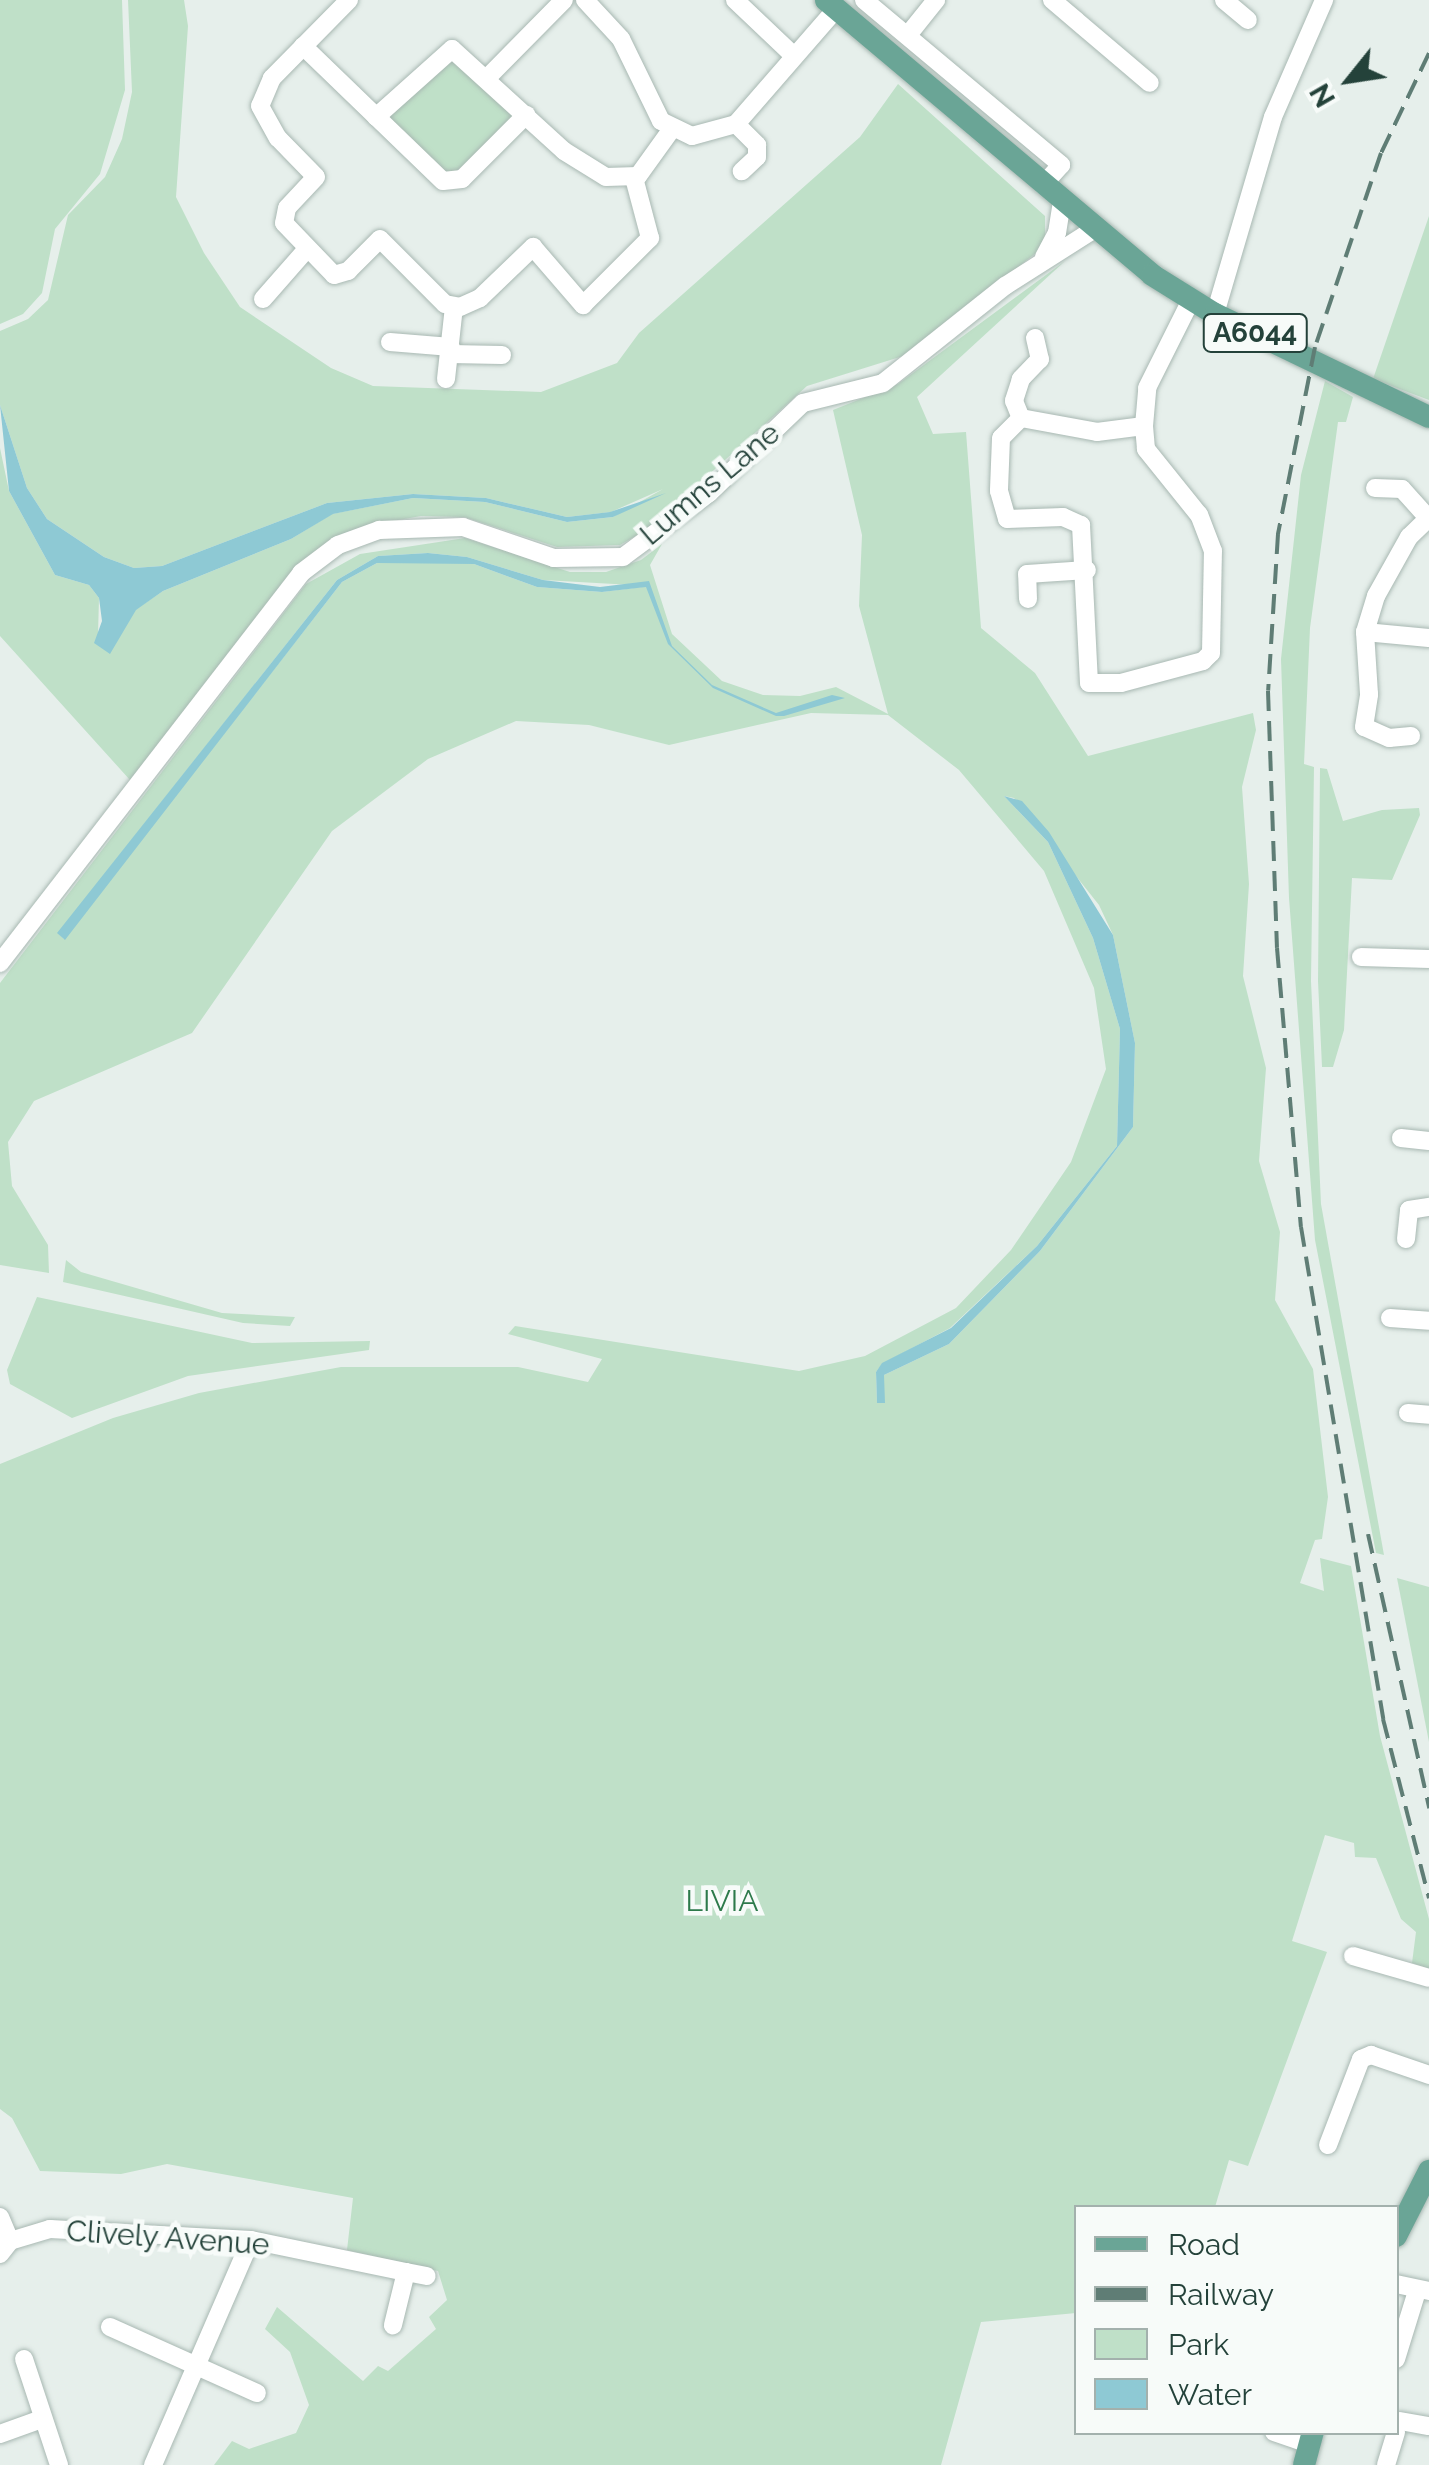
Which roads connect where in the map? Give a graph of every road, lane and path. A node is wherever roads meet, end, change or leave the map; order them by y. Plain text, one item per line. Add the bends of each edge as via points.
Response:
1 (349, 0) edge
2 (564, 0) edge
3 (585, 0) edge
4 (735, 0) edge
5 (864, 0) edge
6 (936, 0) edge
7 (1052, 0) edge
8 (1224, 0) edge
9 (1324, 0) edge
10 (831, 4) edge
11 (1248, 20) dead end
12 (908, 36) junction
13 (303, 46) junction
14 (794, 56) junction
15 (488, 78) junction
16 (1150, 83) dead end
17 (526, 115) junction
18 (376, 117) junction
19 (736, 124) junction
20 (671, 130) junction
21 (742, 171) dead end
22 (634, 178) junction
23 (1043, 186) junction
24 (1062, 202) junction
25 (1093, 230) junction
26 (308, 249) junction
27 (1040, 262) junction
28 (263, 299) dead end
29 (1190, 300) junction
30 (454, 307) junction
31 (1215, 314) junction
32 (1035, 338) dead end
33 (390, 342) dead end
34 (450, 351) junction
35 (502, 355) dead end
36 (446, 379) dead end
37 (1429, 417) edge
38 (1021, 418) junction
39 (1144, 426) junction
40 (1385, 480) dead end
41 (1429, 518) edge
42 (1087, 570) junction
43 (1028, 598) dead end
44 (1365, 632) junction
45 (1429, 638) edge
46 (1412, 736) dead end
47 (1360, 957) dead end
48 (1429, 959) edge
49 (0, 963) edge
50 (1401, 1138) dead end
51 (1429, 1142) edge
52 (1429, 1207) edge
53 (1406, 1239) dead end
54 (1390, 1318) dead end
55 (1429, 1320) edge
56 (1408, 1413) dead end
57 (1429, 1415) edge
58 (1353, 1956) dead end
59 (1429, 1978) edge
60 (1429, 2075) edge
61 (1328, 2145) dead end
62 (1429, 2171) edge
63 (0, 2217) edge
64 (1399, 2230) edge
65 (251, 2240) junction
66 (5, 2248) edge
67 (406, 2272) junction
68 (427, 2276) dead end
69 (1423, 2291) edge
70 (393, 2325) dead end
71 (110, 2327) dead end
72 (1399, 2351) edge
73 (24, 2359) dead end
74 (195, 2365) junction
75 (257, 2393) dead end
76 (42, 2419) junction
77 (1399, 2426) edge
78 (1429, 2426) edge
79 (0, 2434) edge
80 (1281, 2435) edge
81 (1394, 2435) edge
82 (1309, 2447) edge
83 (59, 2465) edge
84 (153, 2465) edge
85 (1386, 2465) edge

1 - 13 street
2 - 15 street
3 - 20 street via 621,39
4 - 14 street
5 - 12 street
6 - 12 street
7 - 16 street
8 - 11 street
9 - 31 street via 1273,117
10 - 14 street
10 - 23 main road, A6044
12 - 23 street via 1061,165
13 - 18 street
13 - 26 street via 269,82 260,106 278,138 316,176 283,218
14 - 19 street
15 - 17 street
15 - 18 street via 448,49
17 - 18 street via 469,173 449,183
17 - 22 street via 588,170
19 - 20 street via 692,136
19 - 21 street via 758,145 757,157
20 - 22 street
22 - 30 street via 651,222 650,238 583,305 533,247 480,298
23 - 24 main road, A6044
24 - 25 main road, A6044
24 - 27 street via 1057,233
25 - 27 street, Lumns Lane
25 - 29 main road, A6044
26 - 28 street
26 - 30 street via 342,275 380,239
27 - 49 street, Lumns Lane via 883,383 803,403 709,493 624,557 554,558 463,527 379,530 338,545 301,573
29 - 31 main road, A6044
29 - 39 street via 1146,388
30 - 34 street
31 - 37 main road, A6044
32 - 38 street via 1040,360 1021,379 1014,401
33 - 34 street
34 - 35 street
34 - 36 street
38 - 39 street via 1096,432
38 - 42 street via 1001,438 997,460 1007,519 1062,516 1081,525
39 - 42 street via 1146,449 1199,515 1212,551 1211,653 1203,661 1121,683 1088,683
40 - 41 street
41 - 44 street via 1409,537 1376,596
42 - 43 street via 1028,574
44 - 45 street
44 - 46 street via 1364,727 1389,738
47 - 48 street
50 - 51 street
52 - 53 street via 1409,1210
54 - 55 street
56 - 57 street
58 - 59 street
60 - 61 street via 1371,2056 1362,2059
62 - 64 main road
63 - 66 street
65 - 66 street, Clively Avenue via 50,2228
65 - 67 street, Clively Avenue
65 - 74 street
67 - 68 street, Clively Avenue
67 - 70 street
69 - 72 street
71 - 74 street
73 - 76 street
74 - 75 street
74 - 84 street
76 - 79 street
76 - 83 street
77 - 78 street
80 - 82 street
81 - 85 street

